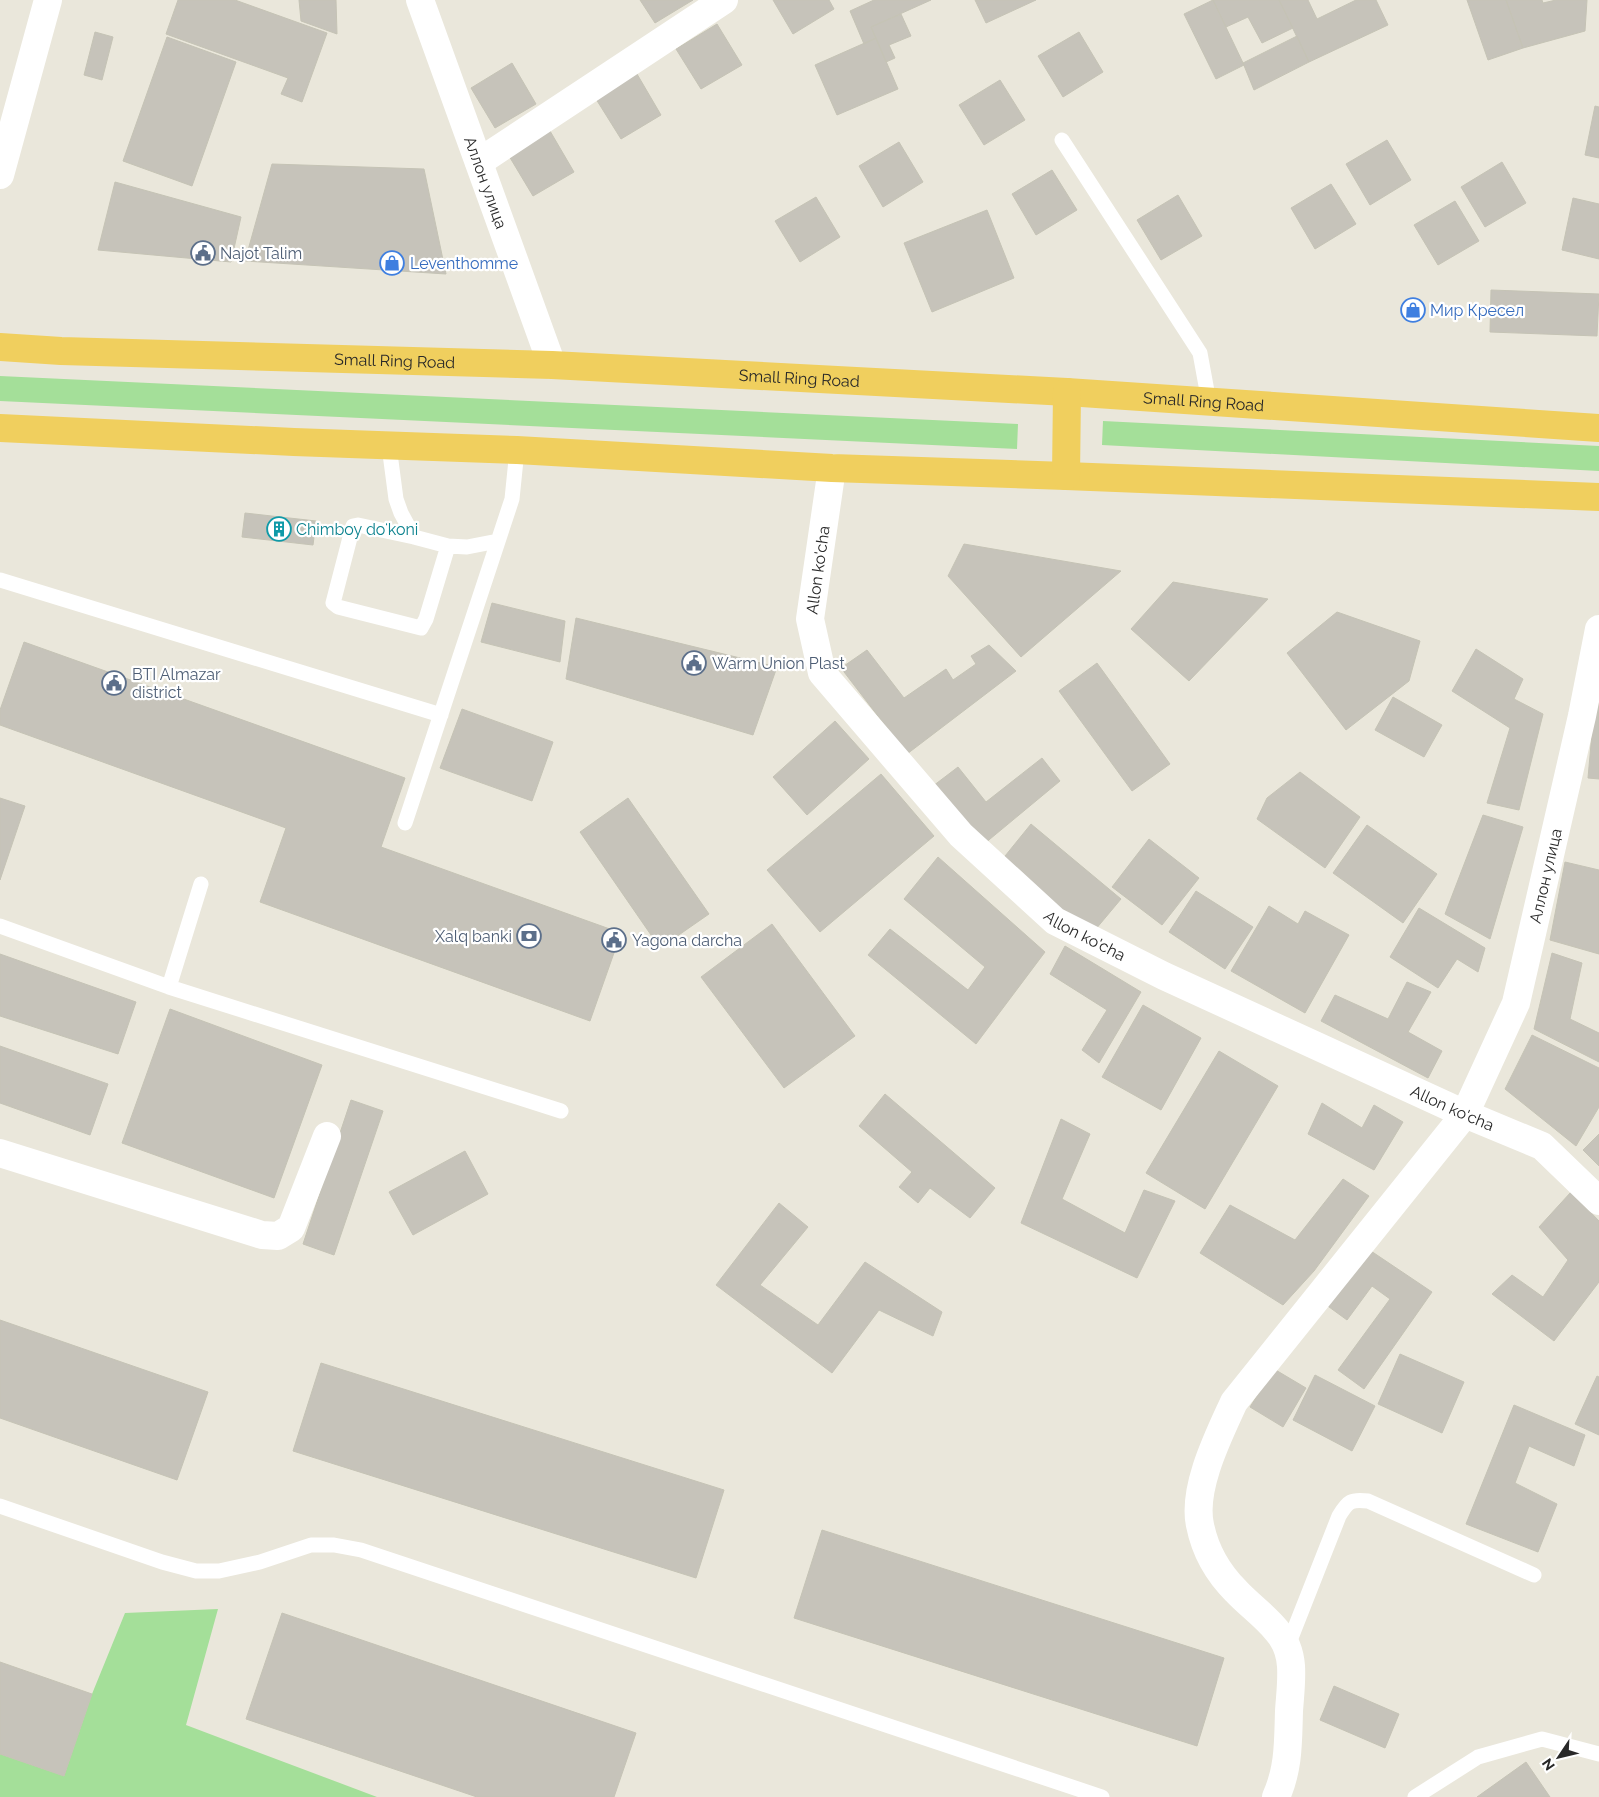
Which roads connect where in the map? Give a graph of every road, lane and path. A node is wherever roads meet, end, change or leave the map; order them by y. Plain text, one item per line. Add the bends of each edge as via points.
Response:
1 (48, 0) edge
2 (420, 0) edge
3 (724, 0) edge
4 (1062, 140) dead end
5 (480, 162) junction
6 (0, 175) edge
7 (0, 347) edge
8 (552, 365) junction
9 (1067, 392) junction
10 (1209, 402) junction
11 (0, 428) edge
12 (1599, 428) edge
13 (389, 446) junction
14 (517, 450) junction
15 (832, 468) junction
16 (1066, 476) junction
17 (1599, 497) edge
18 (414, 537) junction
19 (498, 541) junction
20 (448, 546) junction
21 (0, 580) edge
22 (1599, 629) edge
23 (441, 715) junction
24 (405, 823) dead end
25 (201, 884) dead end
26 (0, 926) edge
27 (169, 987) junction
28 (561, 1111) dead end
29 (1464, 1114) junction
30 (327, 1136) dead end
31 (0, 1153) edge
32 (1599, 1201) edge
33 (0, 1506) edge
34 (1534, 1575) dead end
35 (1287, 1648) junction
36 (1599, 1754) edge
37 (1102, 1797) edge
38 (1276, 1797) edge
39 (1415, 1797) edge

1 - 6 street
2 - 5 street, Аллон улица
3 - 5 street
4 - 10 lane via 1200,353
5 - 8 street, Аллон улица
7 - 8 highway, Small Ring Road
8 - 9 highway, Small Ring Road
9 - 10 highway, Small Ring Road
9 - 16 highway
10 - 12 highway, Small Ring Road
11 - 13 highway
13 - 14 highway
13 - 18 lane via 396,499
14 - 15 highway
14 - 19 lane via 512,499
15 - 16 highway
15 - 29 street, Allon ko'cha via 810,619 822,673 961,835 1055,921 1173,980
16 - 17 highway
18 - 20 lane
18 - 20 lane via 353,526 332,600 334,606 421,628
19 - 20 lane via 467,547
19 - 23 lane
21 - 23 lane
22 - 29 street, Аллон улица via 1516,1003
23 - 24 lane
25 - 27 lane
26 - 27 lane
27 - 28 lane
29 - 32 street, Allon ko'cha via 1542,1146
29 - 35 street, Аллон улица via 1234,1402 1211,1451 1199,1498 1199,1524 1206,1547 1217,1568 1278,1632
30 - 31 street via 291,1228 278,1236 262,1235
33 - 37 lane via 196,1571 218,1571 260,1562 311,1546 334,1545 361,1550
34 - 35 lane via 1368,1501 1355,1500 1346,1504 1339,1516
35 - 38 street via 1291,1665 1287,1765
36 - 39 lane via 1542,1739 1478,1757

